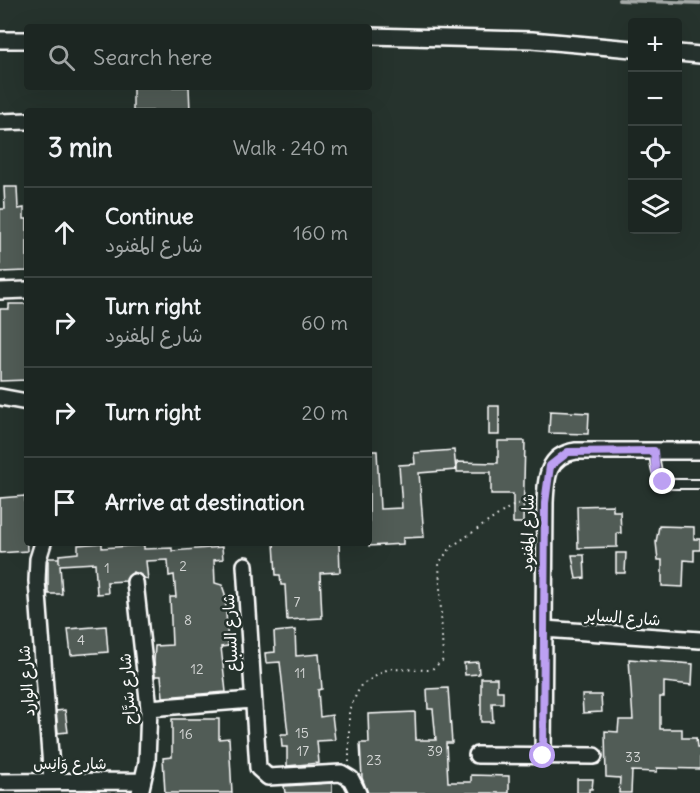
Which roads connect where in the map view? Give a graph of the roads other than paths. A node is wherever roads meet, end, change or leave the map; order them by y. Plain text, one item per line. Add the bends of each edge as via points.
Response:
1 (372, 36) edge
2 (24, 39) edge
3 (0, 40) edge
4 (628, 49) edge
5 (682, 53) edge
6 (700, 55) edge
7 (24, 121) edge
8 (0, 122) edge
9 (24, 290) edge
10 (0, 291) edge
11 (0, 397) edge
12 (24, 401) edge
13 (654, 451) junction
14 (700, 451) edge
15 (700, 484) edge
16 (42, 546) edge
17 (245, 565) dead end
18 (135, 582) dead end
19 (544, 629) junction
20 (700, 640) edge
21 (252, 700) junction
22 (149, 708) junction
23 (477, 755) dead end
24 (543, 756) junction
25 (594, 756) dead end
26 (0, 782) edge
27 (52, 782) junction
28 (140, 787) edge
29 (358, 793) edge

1 - 4 street via 520,40
2 - 3 street
5 - 6 street
7 - 8 street
9 - 10 street
11 - 12 street
13 - 14 street, شارع المفنود
13 - 15 lane via 660,480
13 - 19 street, شارع المفنود via 576,451 561,455 547,473
16 - 27 street, شارع الوارد via 37,581
17 - 21 street, شارع السباع
18 - 22 street, شارع سَرَّاح
19 - 20 street, شارع الساير
19 - 24 street, شارع المفنود
21 - 22 street
21 - 29 street, شارع السباع via 257,764 264,775 341,773 349,777
22 - 28 street, شارع سَرَّاح via 147,762
23 - 24 street
24 - 25 street
26 - 27 street, شارع وَانِس
27 - 28 street, شارع وَانِس

